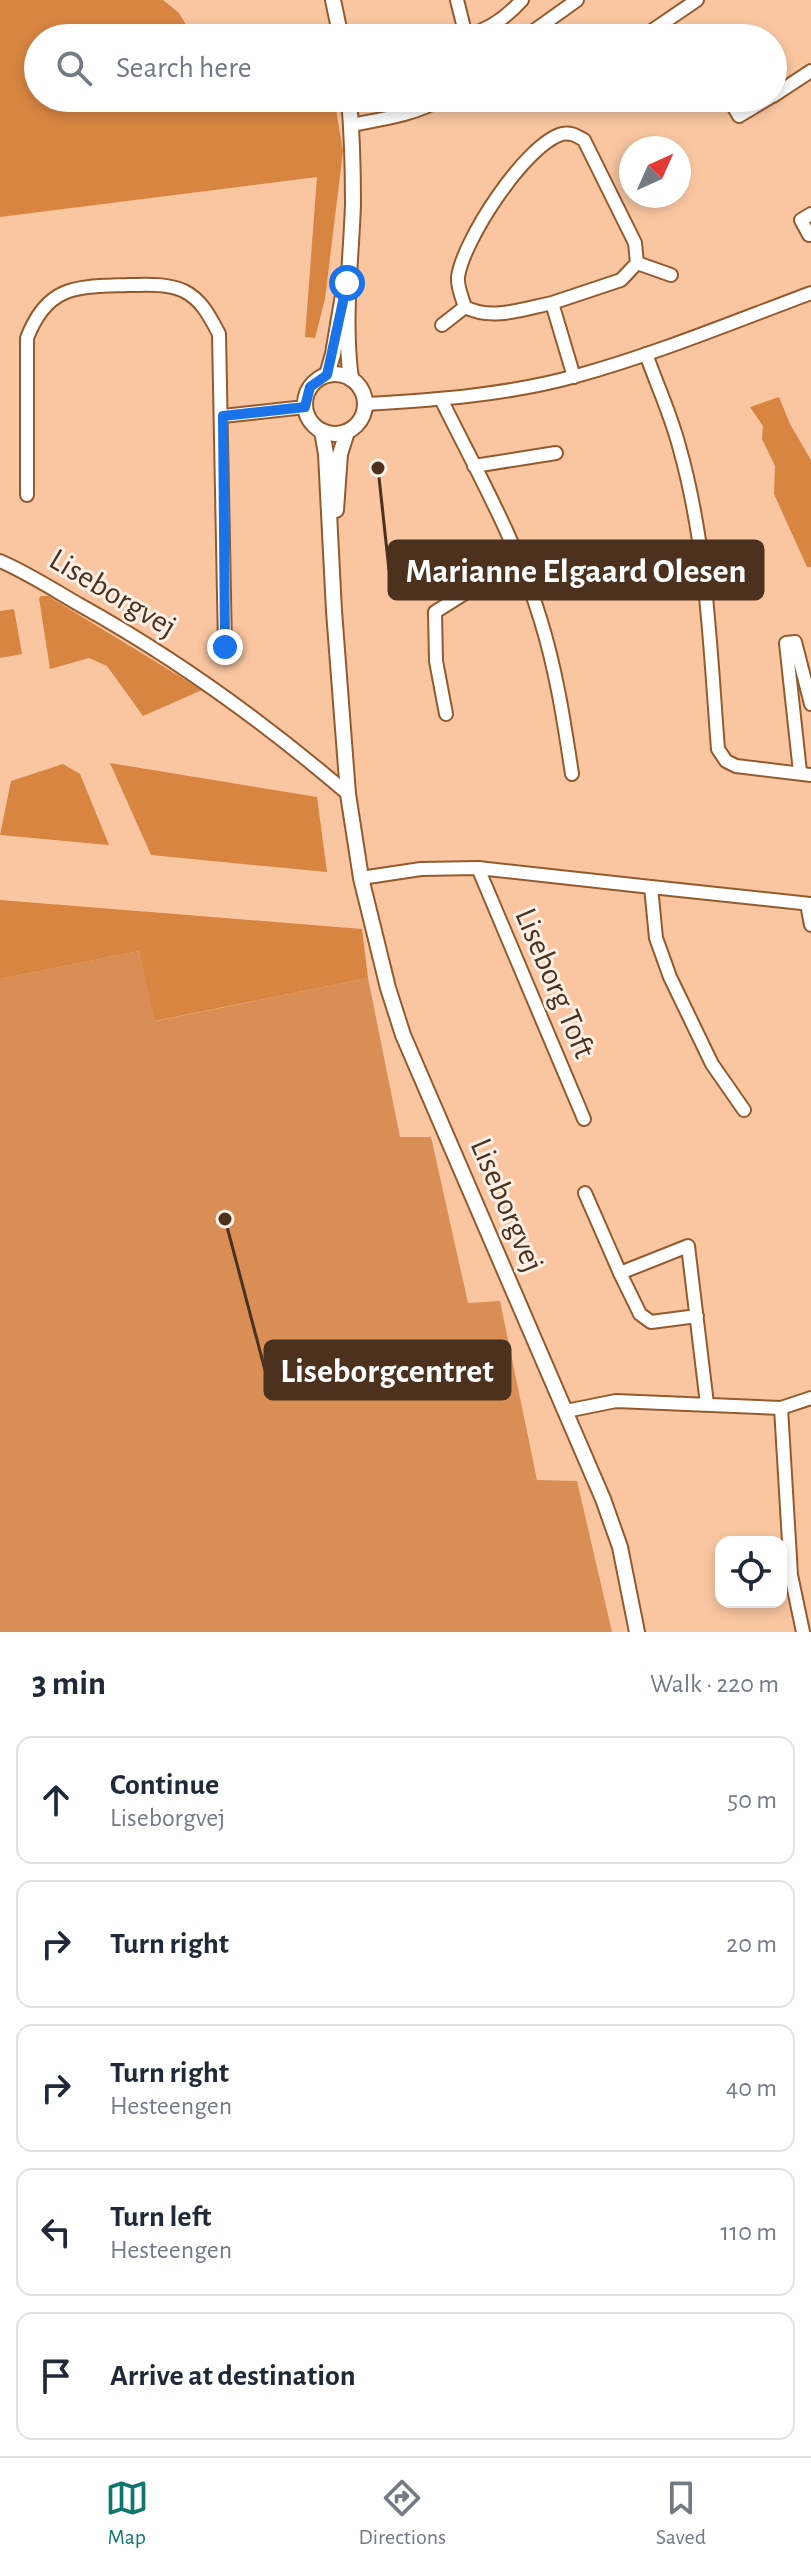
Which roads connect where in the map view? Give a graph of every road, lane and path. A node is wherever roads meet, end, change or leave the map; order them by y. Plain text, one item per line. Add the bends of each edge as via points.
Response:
1 (333, 0) edge
2 (457, 0) edge
3 (522, 0) edge
4 (577, 0) edge
5 (697, 0) edge
6 (510, 13) junction
7 (338, 24) edge
8 (463, 24) edge
9 (494, 24) edge
10 (518, 24) edge
11 (543, 24) edge
12 (662, 24) edge
13 (811, 71) edge
14 (787, 87) edge
15 (350, 112) edge
16 (413, 112) edge
17 (351, 125) junction
18 (811, 214) edge
19 (809, 235) dead end
20 (637, 263) junction
21 (671, 275) dead end
22 (347, 283) junction
23 (811, 293) edge
24 (552, 303) junction
25 (465, 307) junction
26 (442, 325) dead end
27 (646, 354) junction
28 (327, 375) junction
29 (574, 377) junction
30 (351, 379) junction
31 (441, 399) junction
32 (365, 404) junction
33 (305, 407) junction
34 (223, 416) junction
35 (322, 431) junction
36 (347, 432) junction
37 (556, 453) dead end
38 (474, 466) junction
39 (27, 495) dead end
40 (332, 551) junction
41 (571, 558) dead end
42 (0, 561) edge
43 (520, 565) junction
44 (225, 647) dead end
45 (811, 704) edge
46 (446, 714) dead end
47 (572, 774) dead end
48 (805, 774) edge
49 (348, 794) junction
50 (478, 868) junction
51 (361, 878) junction
52 (651, 887) junction
53 (809, 904) edge
54 (811, 925) edge
55 (744, 1110) dead end
56 (584, 1119) dead end
57 (585, 1193) dead end
58 (620, 1273) junction
59 (697, 1316) junction
60 (811, 1398) edge
61 (707, 1404) junction
62 (781, 1408) junction
63 (566, 1411) junction
64 (637, 1632) edge
65 (803, 1632) edge

1 - 7 street
2 - 8 street
3 - 6 street
4 - 11 street
5 - 12 street
6 - 9 street
6 - 10 street
13 - 14 street
15 - 17 street
16 - 17 street
17 - 22 street
18 - 19 street via 801,220
20 - 21 street
20 - 24 street via 621,280
20 - 25 street via 635,243 584,140 565,133 550,139 524,163 473,236 458,277
22 - 28 street
22 - 30 street
23 - 27 street
24 - 25 street via 490,315
24 - 29 street
25 - 26 street
27 - 29 street
27 - 48 street via 679,445 695,515 718,749 736,766
28 - 30 street
28 - 33 street via 310,387
29 - 31 street
30 - 32 street
31 - 32 street
31 - 38 street
32 - 36 street via 360,421
33 - 34 street
33 - 35 street
34 - 39 street via 219,334 198,301 160,285 76,287 45,304 27,338
34 - 44 street
35 - 36 street
35 - 40 street, Liseborgvej
36 - 40 street, Liseborgvej via 340,454
37 - 38 street
38 - 43 street
40 - 49 street, Liseborgvej
41 - 43 street
42 - 49 street, Liseborgvej via 119,626 212,686
43 - 46 street via 435,612 436,661
43 - 47 street via 560,694
45 - 48 street via 795,642 786,643
49 - 51 street, Liseborgvej
50 - 51 street, Liseborg Toft
50 - 52 street, Liseborg Toft
50 - 56 street, Liseborg Toft
51 - 63 street, Liseborgvej via 403,1035
52 - 53 street, Liseborg Toft
52 - 55 street via 656,938 670,977 712,1064
53 - 54 street, Liseborg Toft
57 - 58 street
58 - 59 street via 640,1314 651,1322
58 - 59 street via 688,1246
59 - 61 street
60 - 62 street
61 - 62 street
61 - 63 street via 616,1401
62 - 65 street via 791,1575
63 - 64 street, Liseborgvej via 620,1547

